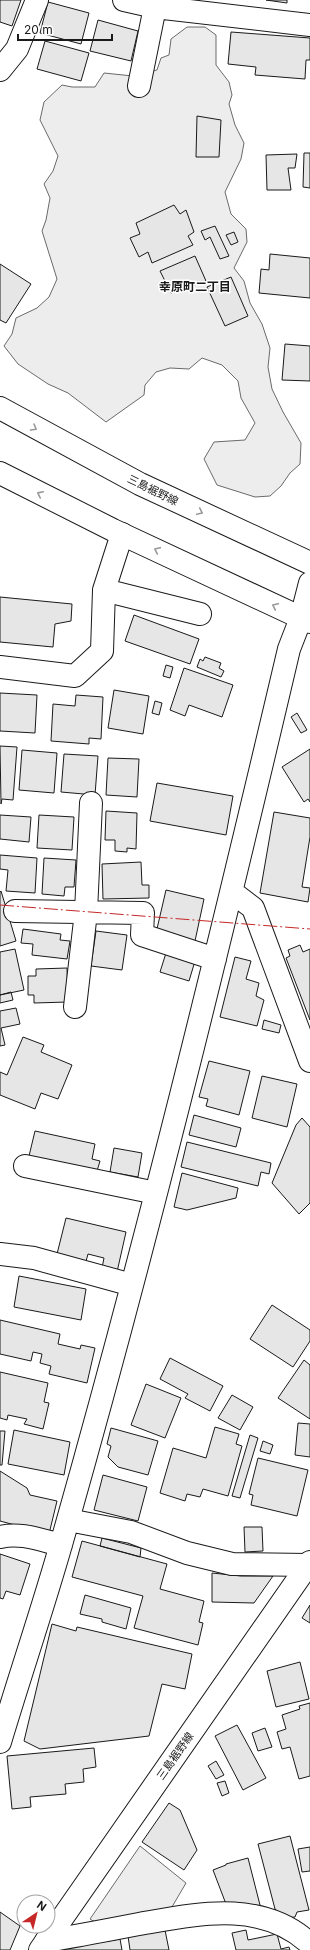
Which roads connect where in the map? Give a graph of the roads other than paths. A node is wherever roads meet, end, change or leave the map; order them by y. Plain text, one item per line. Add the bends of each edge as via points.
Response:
1 (37, 0) edge
2 (124, 0) edge
3 (155, 3) edge
4 (310, 25) edge
5 (0, 70) edge
6 (139, 86) dead end
7 (0, 408) edge
8 (0, 473) edge
9 (122, 534) junction
10 (310, 563) edge
11 (310, 583) edge
12 (104, 590) junction
13 (200, 614) dead end
14 (305, 620) edge
15 (0, 667) edge
16 (91, 803) dead end
17 (232, 892) junction
18 (15, 911) dead end
19 (86, 912) junction
20 (215, 959) junction
21 (75, 1007) dead end
22 (310, 1061) edge
23 (25, 1166) dead end
24 (156, 1193) junction
25 (0, 1254) edge
26 (132, 1285) junction
27 (68, 1520) junction
28 (0, 1537) edge
29 (61, 1545) junction
30 (309, 1564) edge
31 (1, 1738) edge
32 (310, 1944) edge
33 (43, 1946) edge

1 - 5 street via 17,49
2 - 3 street
3 - 4 street
3 - 6 street
7 -> 10 street, 三島裾野線 via 140,484
9 -> 8 street
9 - 12 street
14 -> 9 street
11 - 14 street
12 - 13 street
12 - 15 street via 102,651 75,676
14 - 17 street via 290,649
16 - 19 street
17 - 20 street
17 - 22 street via 253,908
18 - 19 street
19 - 20 street via 143,913 142,936
19 - 21 street
20 - 24 street
23 - 24 street
24 - 26 street
25 - 26 street via 34,1258
26 - 27 street
27 - 29 street
27 - 30 street via 131,1532 187,1553 232,1564
28 - 29 street via 22,1535
29 - 31 street
30 - 33 street, 三島裾野線
32 - 33 street via 284,1925 262,1917 237,1912 217,1912 169,1919

